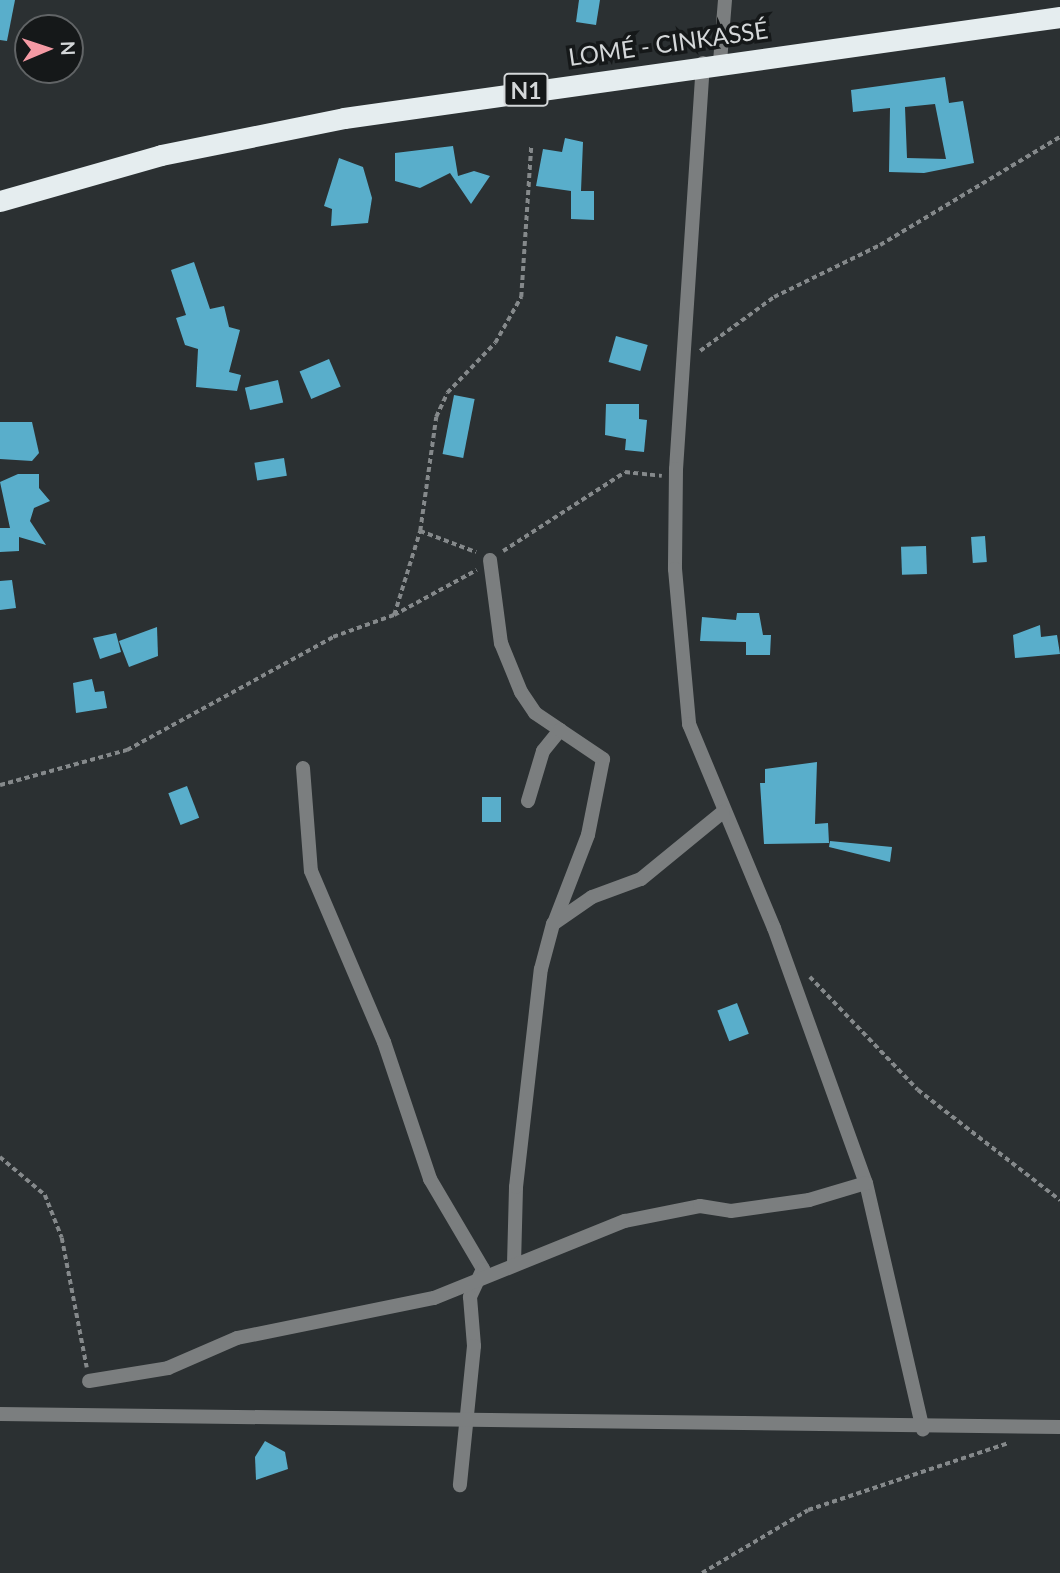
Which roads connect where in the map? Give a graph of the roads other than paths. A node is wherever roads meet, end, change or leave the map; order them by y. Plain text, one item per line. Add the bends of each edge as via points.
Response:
1 (725, 0) edge
2 (1060, 17) edge
3 (712, 62) junction
4 (0, 201) edge
5 (491, 560) road end
6 (560, 730) junction
7 (303, 768) dead end
8 (528, 801) dead end
9 (723, 812) junction
10 (553, 924) junction
11 (866, 1183) junction
12 (514, 1264) junction
13 (481, 1280) junction
14 (89, 1381) road end
15 (0, 1414) edge
16 (465, 1418) junction
17 (1060, 1427) edge
18 (923, 1429) junction
19 (460, 1485) dead end

1 - 3 street
2 - 3 highway, LOMÉ - CINKASSÉ / N1
3 - 4 highway, LOMÉ - CINKASSÉ / N1 via 250,136
3 - 9 street via 682,366 675,569 689,724
5 - 6 street via 501,643 535,713
6 - 8 street via 543,751
6 - 10 street via 603,759 588,835
7 - 13 street via 311,871 384,1042 430,1180 483,1269
9 - 10 street via 641,879 592,897
9 - 11 street via 774,928
10 - 12 street via 541,969 516,1187
11 - 12 street via 809,1200 731,1210 701,1206 625,1221 537,1262
11 - 18 street
12 - 13 street
13 - 14 street via 382,1312 237,1338 167,1368
13 - 16 street via 470,1297 474,1346
15 - 16 street
16 - 18 street
16 - 19 street
17 - 18 street

